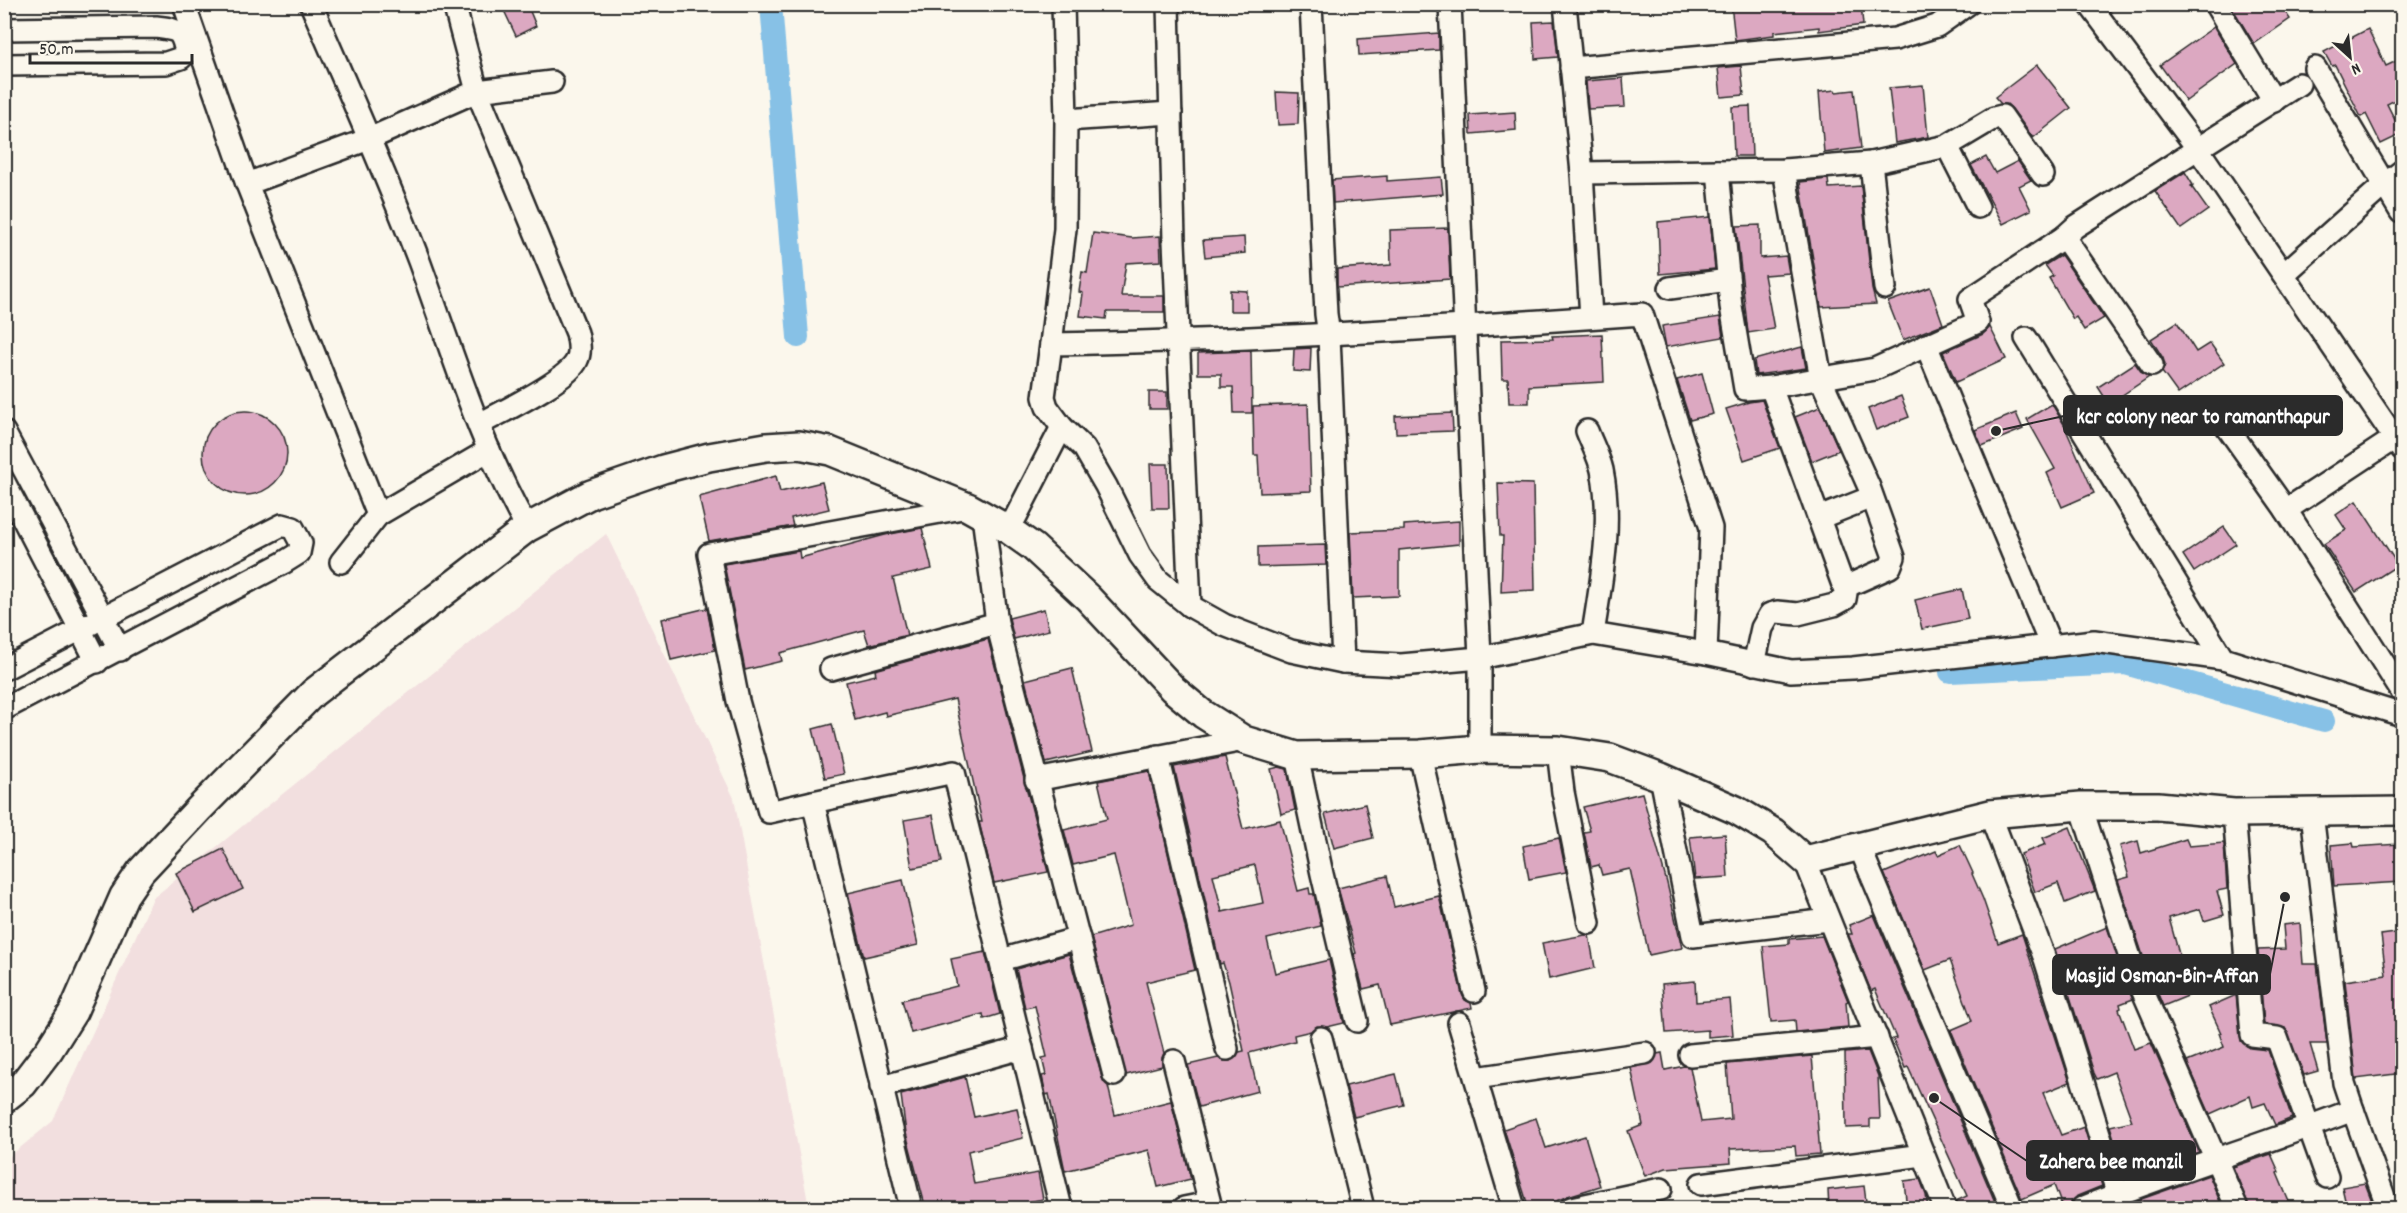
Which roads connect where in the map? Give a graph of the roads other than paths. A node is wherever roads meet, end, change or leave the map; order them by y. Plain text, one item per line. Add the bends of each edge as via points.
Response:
1 (184, 4) edge
2 (311, 4) edge
3 (454, 4) edge
4 (1063, 4) edge
5 (1168, 4) edge
6 (1311, 4) edge
7 (1450, 4) edge
8 (1565, 4) edge
9 (1968, 4) edge
10 (2089, 4) edge
11 (2217, 7) dead end
12 (4, 29) edge
13 (4, 65) edge
14 (1571, 68) junction
15 (2315, 68) dead end
16 (552, 82) dead end
17 (2299, 84) dead end
18 (477, 91) junction
19 (2274, 101) junction
20 (1171, 113) junction
21 (1066, 120) junction
22 (369, 139) junction
23 (1947, 146) junction
24 (2198, 149) junction
25 (1871, 163) junction
26 (1784, 170) junction
27 (1718, 171) junction
28 (2403, 171) edge
29 (1582, 172) junction
30 (2043, 175) dead end
31 (247, 184) junction
32 (2385, 184) junction
33 (1978, 207) dead end
34 (2401, 212) edge
35 (2064, 237) junction
36 (2284, 274) junction
37 (1728, 280) junction
38 (1670, 288) dead end
39 (1885, 288) dead end
40 (1591, 317) junction
41 (1465, 326) junction
42 (1329, 336) junction
43 (2025, 339) dead end
44 (1179, 342) junction
45 (1051, 344) junction
46 (1926, 345) junction
47 (2152, 365) dead end
48 (1821, 379) junction
49 (1772, 387) junction
50 (2220, 417) dead end
51 (480, 424) junction
52 (1587, 431) dead end
53 (4, 432) edge
54 (1058, 434) junction
55 (2399, 443) edge
56 (491, 455) junction
57 (4, 482) edge
58 (1872, 497) junction
59 (2286, 510) junction
60 (976, 511) junction
61 (378, 515) junction
62 (521, 517) junction
63 (1819, 518) junction
64 (1009, 530) junction
65 (340, 562) dead end
66 (1845, 588) junction
67 (1190, 606) junction
68 (104, 617) junction
69 (997, 623) junction
70 (80, 630) junction
71 (1593, 634) junction
72 (2050, 646) junction
73 (120, 650) junction
74 (1706, 653) junction
75 (2223, 659) junction
76 (1343, 662) junction
77 (97, 663) junction
78 (1754, 664) junction
79 (1480, 666) junction
80 (4, 669) edge
81 (831, 669) dead end
82 (2403, 692) edge
83 (4, 709) edge
84 (2403, 715) edge
85 (1244, 740) junction
86 (1480, 749) junction
87 (1558, 750) junction
88 (1420, 754) junction
89 (1158, 756) junction
90 (1297, 756) junction
91 (1661, 777) junction
92 (1036, 780) junction
93 (813, 802) junction
94 (2081, 806) junction
95 (2403, 811) edge
96 (2234, 813) junction
97 (2312, 813) junction
98 (1990, 814) junction
99 (1860, 848) junction
100 (1805, 860) junction
101 (1828, 920) junction
102 (1590, 923) dead end
103 (1079, 938) junction
104 (1001, 960) junction
105 (1474, 991) dead end
106 (1357, 1021) dead end
107 (1459, 1023) dead end
108 (1877, 1037) junction
109 (1321, 1038) dead end
110 (1022, 1048) junction
111 (1227, 1049) dead end
112 (1645, 1053) dead end
113 (1690, 1055) dead end
114 (1174, 1061) dead end
115 (1114, 1075) dead end
116 (1476, 1078) junction
117 (881, 1087) junction
118 (4, 1099) edge
119 (2353, 1110) junction
120 (2309, 1127) junction
121 (1923, 1155) junction
122 (2217, 1157) junction
123 (2327, 1177) dead end
124 (1701, 1184) dead end
125 (1661, 1189) dead end
126 (2119, 1201) edge
127 (1210, 1206) edge
128 (911, 1209) edge
129 (1061, 1209) edge
130 (1184, 1209) edge
131 (1363, 1209) edge
132 (1514, 1209) edge
133 (1571, 1209) edge
134 (1945, 1209) edge
135 (2012, 1209) edge
136 (2082, 1209) edge
137 (2237, 1209) edge
138 (2388, 1209) edge

1 - 31 street
2 - 22 street
3 - 18 street
4 - 21 street
5 - 20 street
6 - 42 street
7 - 41 street
8 - 14 street
9 - 14 street via 1937,26 1895,39
10 - 24 street
11 - 19 street
12 - 13 street via 156,27 176,30 183,37 186,52 166,63
14 - 29 street
15 - 32 street
16 - 18 street
17 - 19 street
18 - 22 street
18 - 51 street via 579,345 579,357 567,373
19 - 24 street
20 - 21 street
20 - 44 street
21 - 45 street via 1065,229
22 - 31 street
22 - 51 street
23 - 25 street
23 - 30 street via 2002,116
23 - 33 street
24 - 35 street
24 - 36 street
25 - 26 street
25 - 39 street
26 - 27 street
26 - 48 street
27 - 29 street
27 - 37 street
28 - 32 street
29 - 40 street
31 - 61 street
32 - 34 street
32 - 36 street
35 - 46 street via 1970,299 1978,322
35 - 47 street
36 - 55 street
37 - 38 street
37 - 49 street via 1745,389
40 - 41 street
40 - 74 street via 1642,314 1711,528
41 - 42 street
41 - 79 street
42 - 44 street
42 - 76 street
43 - 75 street
44 - 45 street
44 - 67 street
45 - 54 street via 1044,397
46 - 48 street via 1875,369
46 - 72 street
48 - 49 street
48 - 58 street
49 - 63 street
50 - 59 street
51 - 56 street
52 - 71 street via 1602,470 1606,507 1604,559
53 - 68 street
54 - 64 street
54 - 67 street via 1084,448 1146,564 1158,580
55 - 59 street
56 - 61 street
56 - 62 street
57 - 70 street
58 - 63 street
58 - 66 street via 1894,557 1890,567
59 - 82 street
60 - 62 street via 830,451 798,445 709,457
60 - 64 street
60 - 69 street
60 - 93 street via 709,554 738,701 769,812
61 - 65 street
62 - 118 street via 313,693 162,848 124,896 73,1012 49,1050 22,1084
63 - 66 street
64 - 85 street via 1088,598 1173,689
66 - 78 street via 1845,599 1834,605 1798,614 1770,614 1762,628
67 - 76 street via 1224,625 1291,651
68 - 70 street
68 - 73 street
68 - 73 street via 282,525 293,528 301,543 299,553 283,563
69 - 81 street
69 - 92 street
70 - 77 street
70 - 80 street
71 - 74 street
71 - 79 street
72 - 75 street via 2094,641
72 - 78 street via 1852,668 1791,671
73 - 77 street
74 - 78 street
75 - 84 street
76 - 79 street
77 - 83 street
79 - 86 street
85 - 89 street
85 - 90 street
86 - 87 street
86 - 88 street
87 - 91 street via 1610,758
87 - 102 street
88 - 90 street
88 - 105 street
89 - 92 street
89 - 111 street
90 - 106 street
91 - 100 street via 1736,810 1773,832
91 - 101 street via 1693,936
92 - 103 street
93 - 104 street via 954,772
93 - 117 street
94 - 96 street via 2158,806
94 - 98 street
94 - 122 street via 2135,973
95 - 97 street
96 - 97 street
96 - 120 street via 2252,1035 2277,1038
97 - 119 street via 2344,1083
98 - 99 street
98 - 126 street via 2045,959
99 - 100 street
99 - 135 street
100 - 101 street
101 - 108 street
103 - 104 street
103 - 115 street
104 - 110 street
107 - 116 street
108 - 113 street
108 - 121 street
109 - 131 street
110 - 117 street
110 - 129 street
112 - 116 street
114 - 127 street
116 - 132 street
117 - 128 street
119 - 120 street
119 - 138 street
120 - 122 street
120 - 123 street
121 - 124 street
121 - 134 street
122 - 126 street
122 - 137 street
125 - 133 street
126 - 136 street
127 - 130 street

